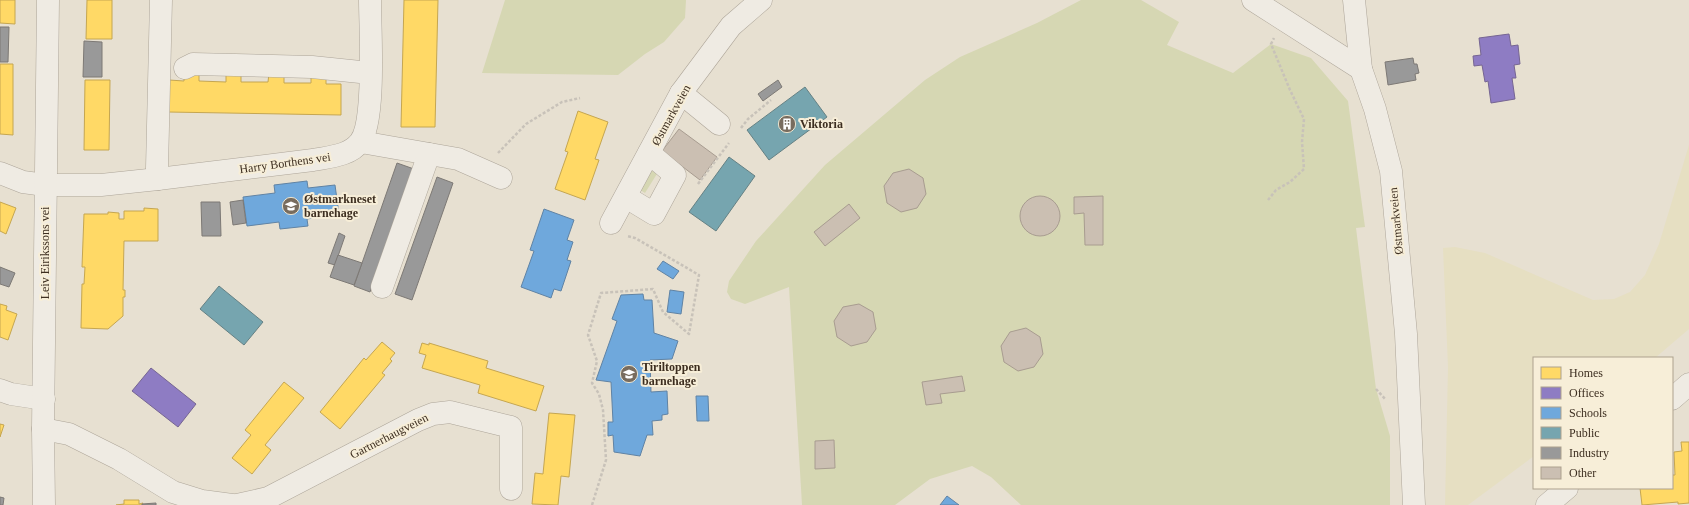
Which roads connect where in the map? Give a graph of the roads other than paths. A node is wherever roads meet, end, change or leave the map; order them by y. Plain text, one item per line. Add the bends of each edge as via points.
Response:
1 (48, 0) edge
2 (160, 0) edge
3 (370, 0) edge
4 (761, 0) edge
5 (1253, 0) edge
6 (1354, 0) edge
7 (185, 68) dead end
8 (1361, 70) junction
9 (370, 73) junction
10 (681, 93) junction
11 (719, 124) dead end
12 (361, 142) junction
13 (649, 153) junction
14 (430, 154) junction
15 (0, 173) edge
16 (493, 174) road end
17 (158, 179) junction
18 (45, 185) junction
19 (626, 197) junction
20 (617, 229) road end
21 (382, 287) dead end
22 (1689, 384) edge
23 (0, 390) edge
24 (1673, 398) edge
25 (44, 400) junction
26 (43, 429) junction
27 (511, 489) dead end
28 (1566, 489) edge
29 (44, 505) edge
30 (232, 505) edge
31 (237, 505) edge
32 (1414, 505) edge
33 (1548, 505) edge

1 - 18 street, Leiv Eirikssons vei
2 - 17 street
3 - 9 street
4 - 10 street, Østmarkveien via 731,26
5 - 8 street
6 - 8 street, Østmarkveien
7 - 9 street via 193,64 312,67
8 - 32 street, Østmarkveien via 1392,171 1406,334
9 - 12 street via 370,107
10 - 11 street
10 - 13 street, Østmarkveien
12 - 14 street
12 - 17 street, Harry Borthens vei via 353,150 334,156
13 - 19 street, Østmarkveien
13 - 19 street via 675,175 654,214
14 - 16 street via 458,159
14 - 21 street
15 - 18 street, Harry Borthens vei via 23,182
17 - 18 street, Harry Borthens vei via 101,185
18 - 25 street, Leiv Eirikssons vei
19 - 20 street, Østmarkveien
22 - 24 street
23 - 25 street
25 - 26 street, Leiv Eirikssons vei
26 - 29 street, Leiv Eirikssons vei
26 - 30 street via 69,434 119,459 173,492 202,501
27 - 31 street, Gartnerhaugveien via 512,427 450,412 433,414 268,498
28 - 33 street

